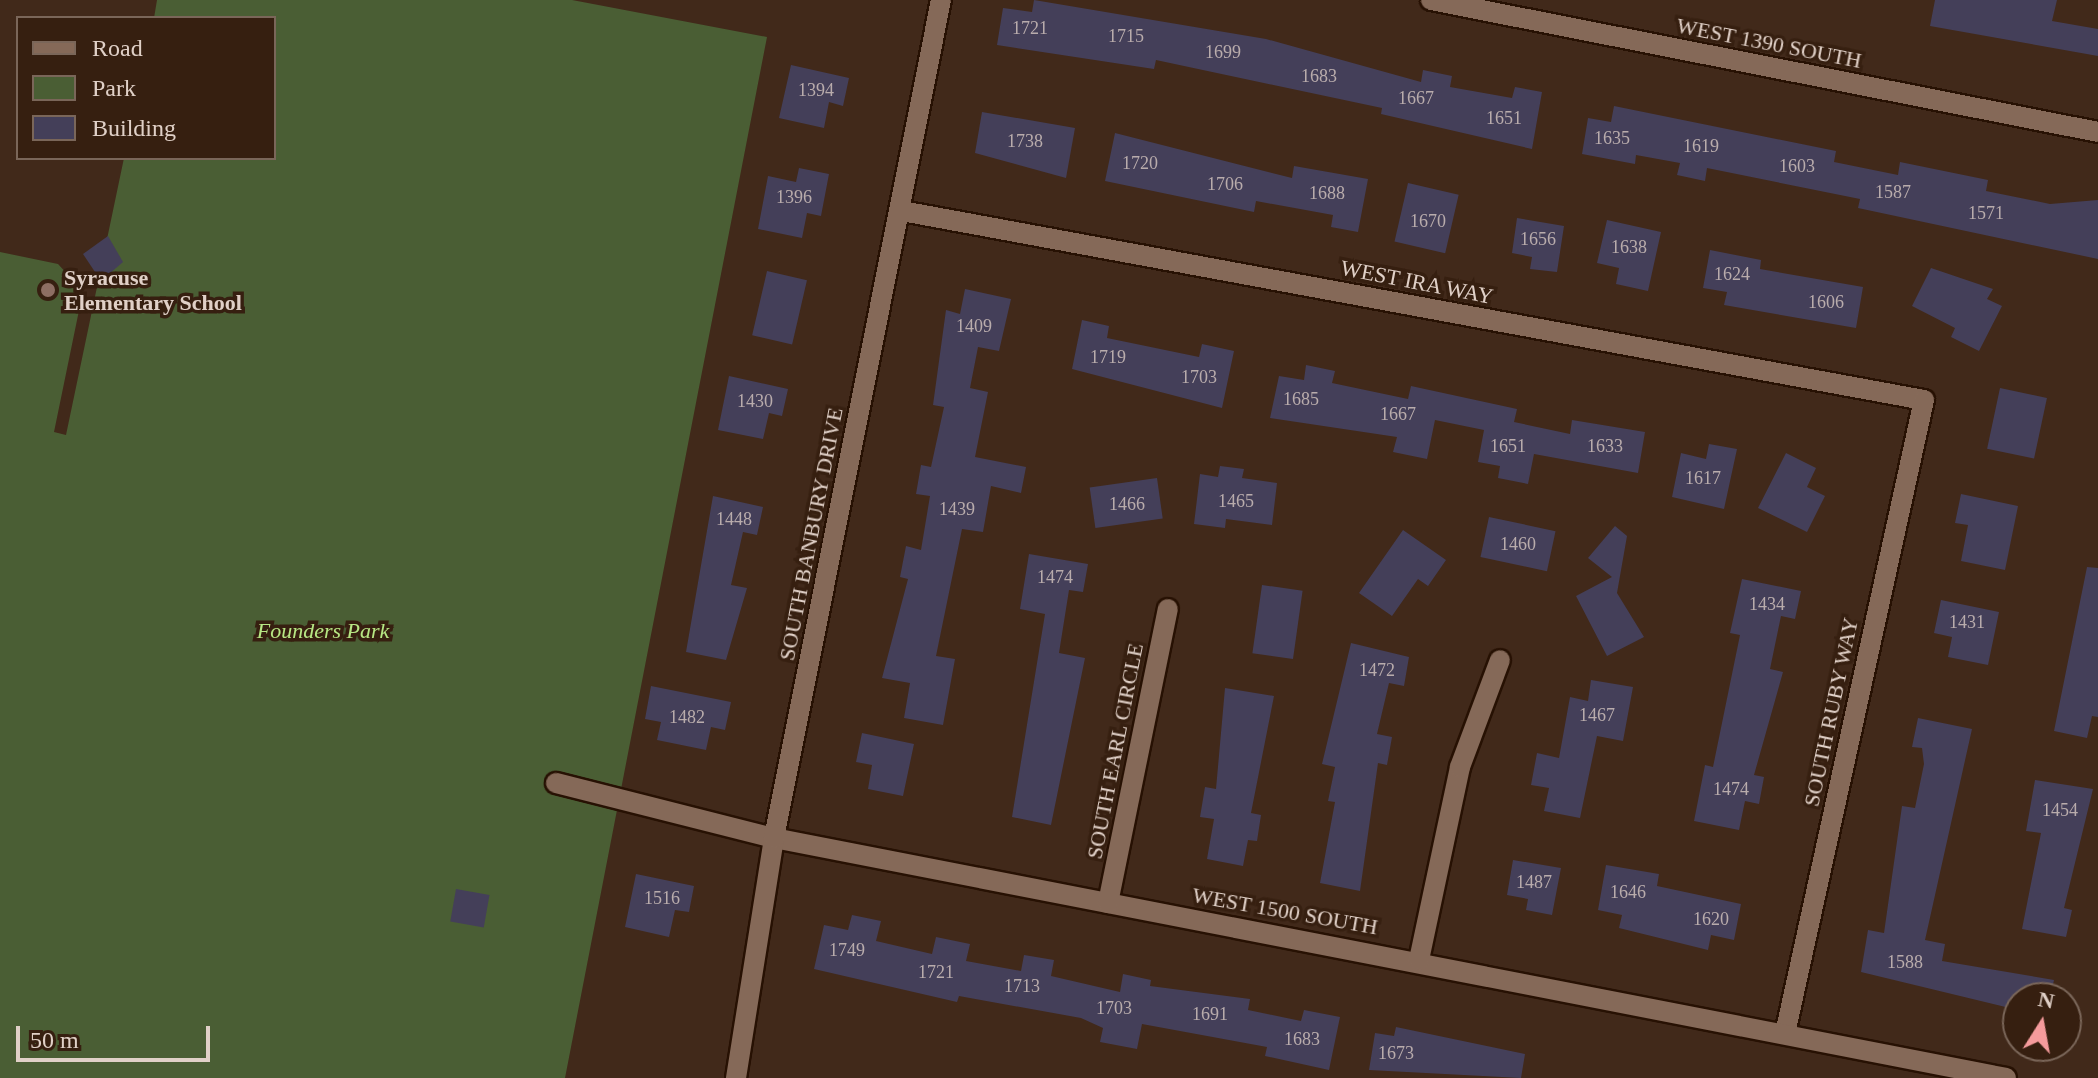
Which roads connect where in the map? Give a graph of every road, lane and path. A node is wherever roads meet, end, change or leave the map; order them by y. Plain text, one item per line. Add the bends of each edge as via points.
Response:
1 (941, 0) edge
2 (1431, 0) edge
3 (2098, 132) edge
4 (902, 211) junction
5 (1924, 400) joint
6 (1168, 609) dead end
7 (1500, 660) dead end
8 (556, 783) dead end
9 (774, 838) junction
10 (1108, 903) junction
11 (1419, 960) junction
12 (1785, 1034) junction
13 (736, 1078) edge
14 (2006, 1078) edge

1 - 4 street, SOUTH BANBURY DRIVE
2 - 3 street, WEST 1390 SOUTH
4 - 5 street, WEST IRA WAY
4 - 9 street, SOUTH BANBURY DRIVE
5 - 12 street, SOUTH RUBY WAY
6 - 10 street, SOUTH EARL CIRCLE
7 - 11 street via 1460,767
8 - 9 street, WEST 1500 SOUTH
9 - 10 street, WEST 1500 SOUTH
9 - 13 street, SOUTH BANBURY DRIVE
10 - 11 street, WEST 1500 SOUTH
11 - 12 street, WEST 1500 SOUTH
12 - 14 street, WEST 1500 SOUTH

